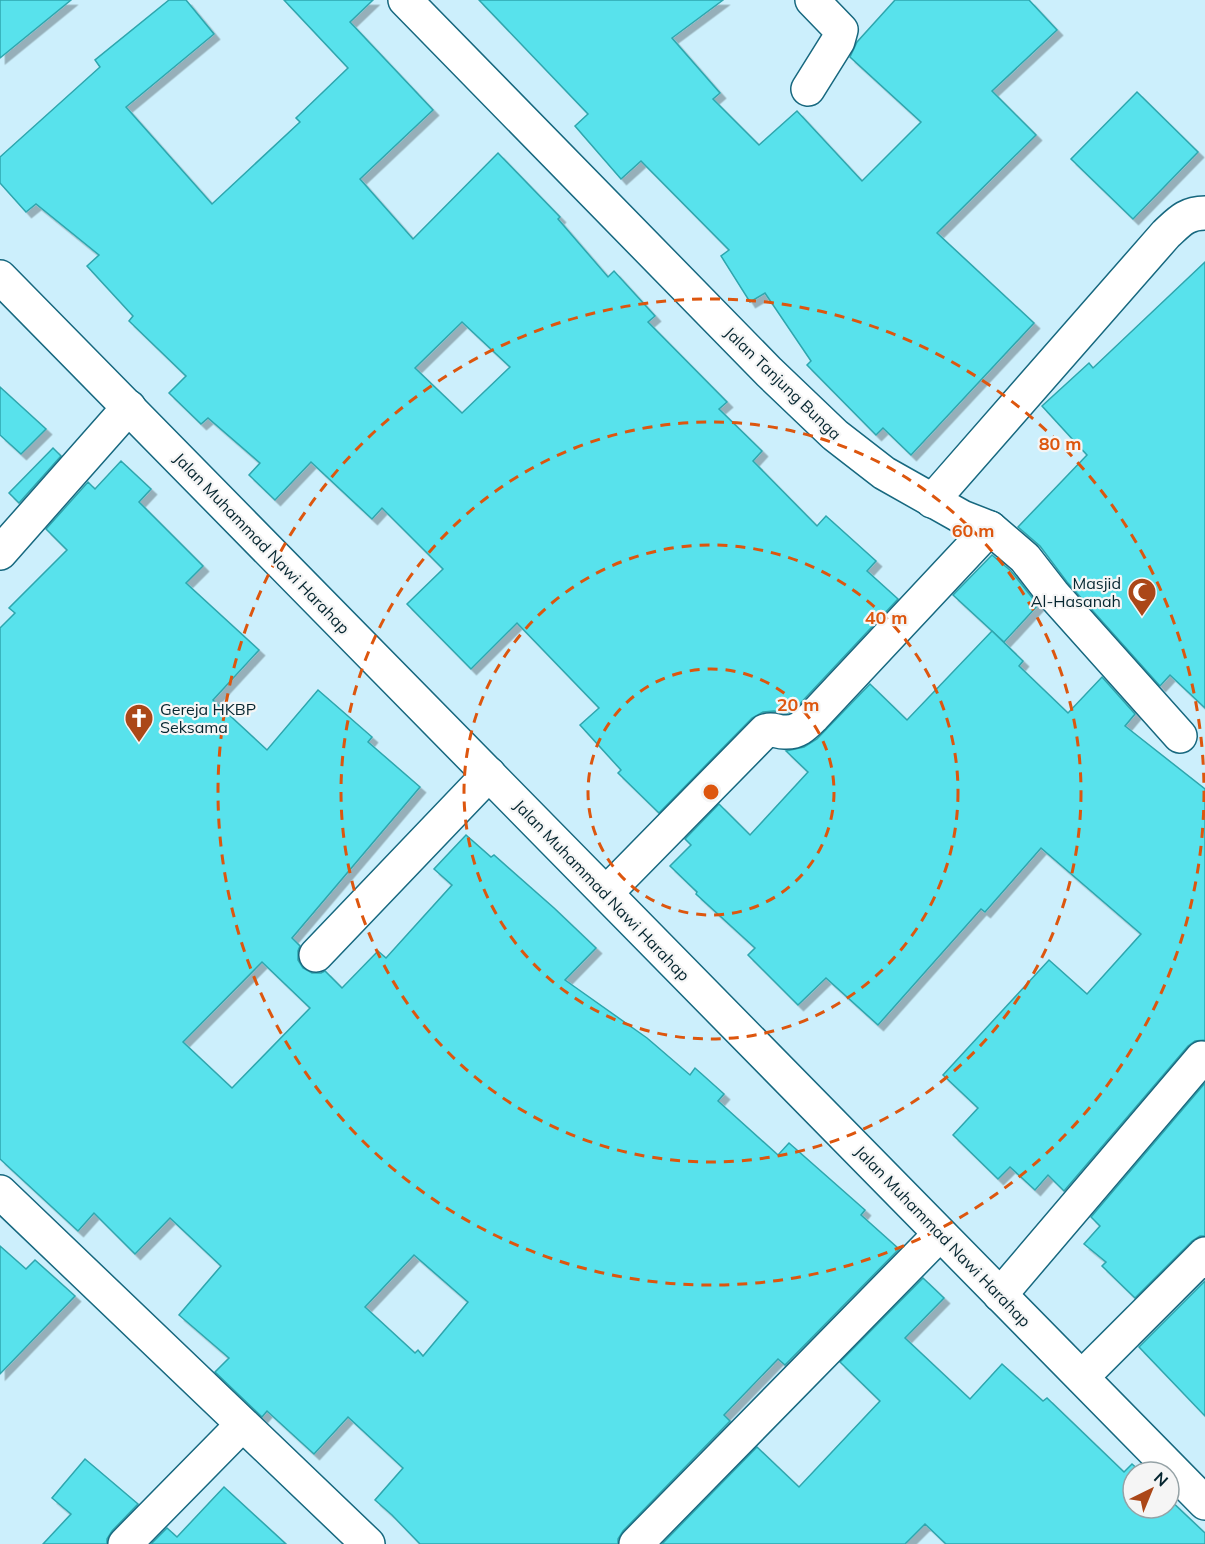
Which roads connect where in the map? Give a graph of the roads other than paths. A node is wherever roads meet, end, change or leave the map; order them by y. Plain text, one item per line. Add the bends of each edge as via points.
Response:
1 (405, 0) edge
2 (812, 0) edge
3 (808, 89) dead end
4 (1205, 213) edge
5 (0, 277) edge
6 (129, 407) junction
7 (932, 501) junction
8 (990, 528) junction
9 (0, 553) edge
10 (1180, 736) dead end
11 (489, 774) junction
12 (606, 893) junction
13 (316, 955) dead end
14 (1202, 1058) dead end
15 (0, 1192) edge
16 (940, 1234) junction
17 (1205, 1254) edge
18 (1000, 1295) junction
19 (1082, 1377) junction
20 (242, 1425) junction
21 (1205, 1503) edge
22 (125, 1544) edge
23 (368, 1544) edge
24 (636, 1544) edge

1 - 7 street, Jalan Tanjung Bunga via 769,372 827,427 884,473
2 - 3 street via 841,30
4 - 7 street via 1185,216 1166,234
5 - 6 street, Jalan Muhammad Nawi Harahap
6 - 9 street
6 - 11 street, Jalan Muhammad Nawi Harahap
7 - 8 street, Jalan Tanjung Bunga
8 - 10 street, Jalan Tanjung Bunga via 1025,558
8 - 12 street via 814,716 794,732 765,731
11 - 12 street, Jalan Muhammad Nawi Harahap
11 - 13 street
12 - 16 street, Jalan Muhammad Nawi Harahap
14 - 18 street
15 - 20 street
16 - 18 street, Jalan Muhammad Nawi Harahap
16 - 24 street
17 - 19 street
18 - 19 street, Jalan Muhammad Nawi Harahap
19 - 21 street, Jalan Muhammad Nawi Harahap
20 - 22 street
20 - 23 street

